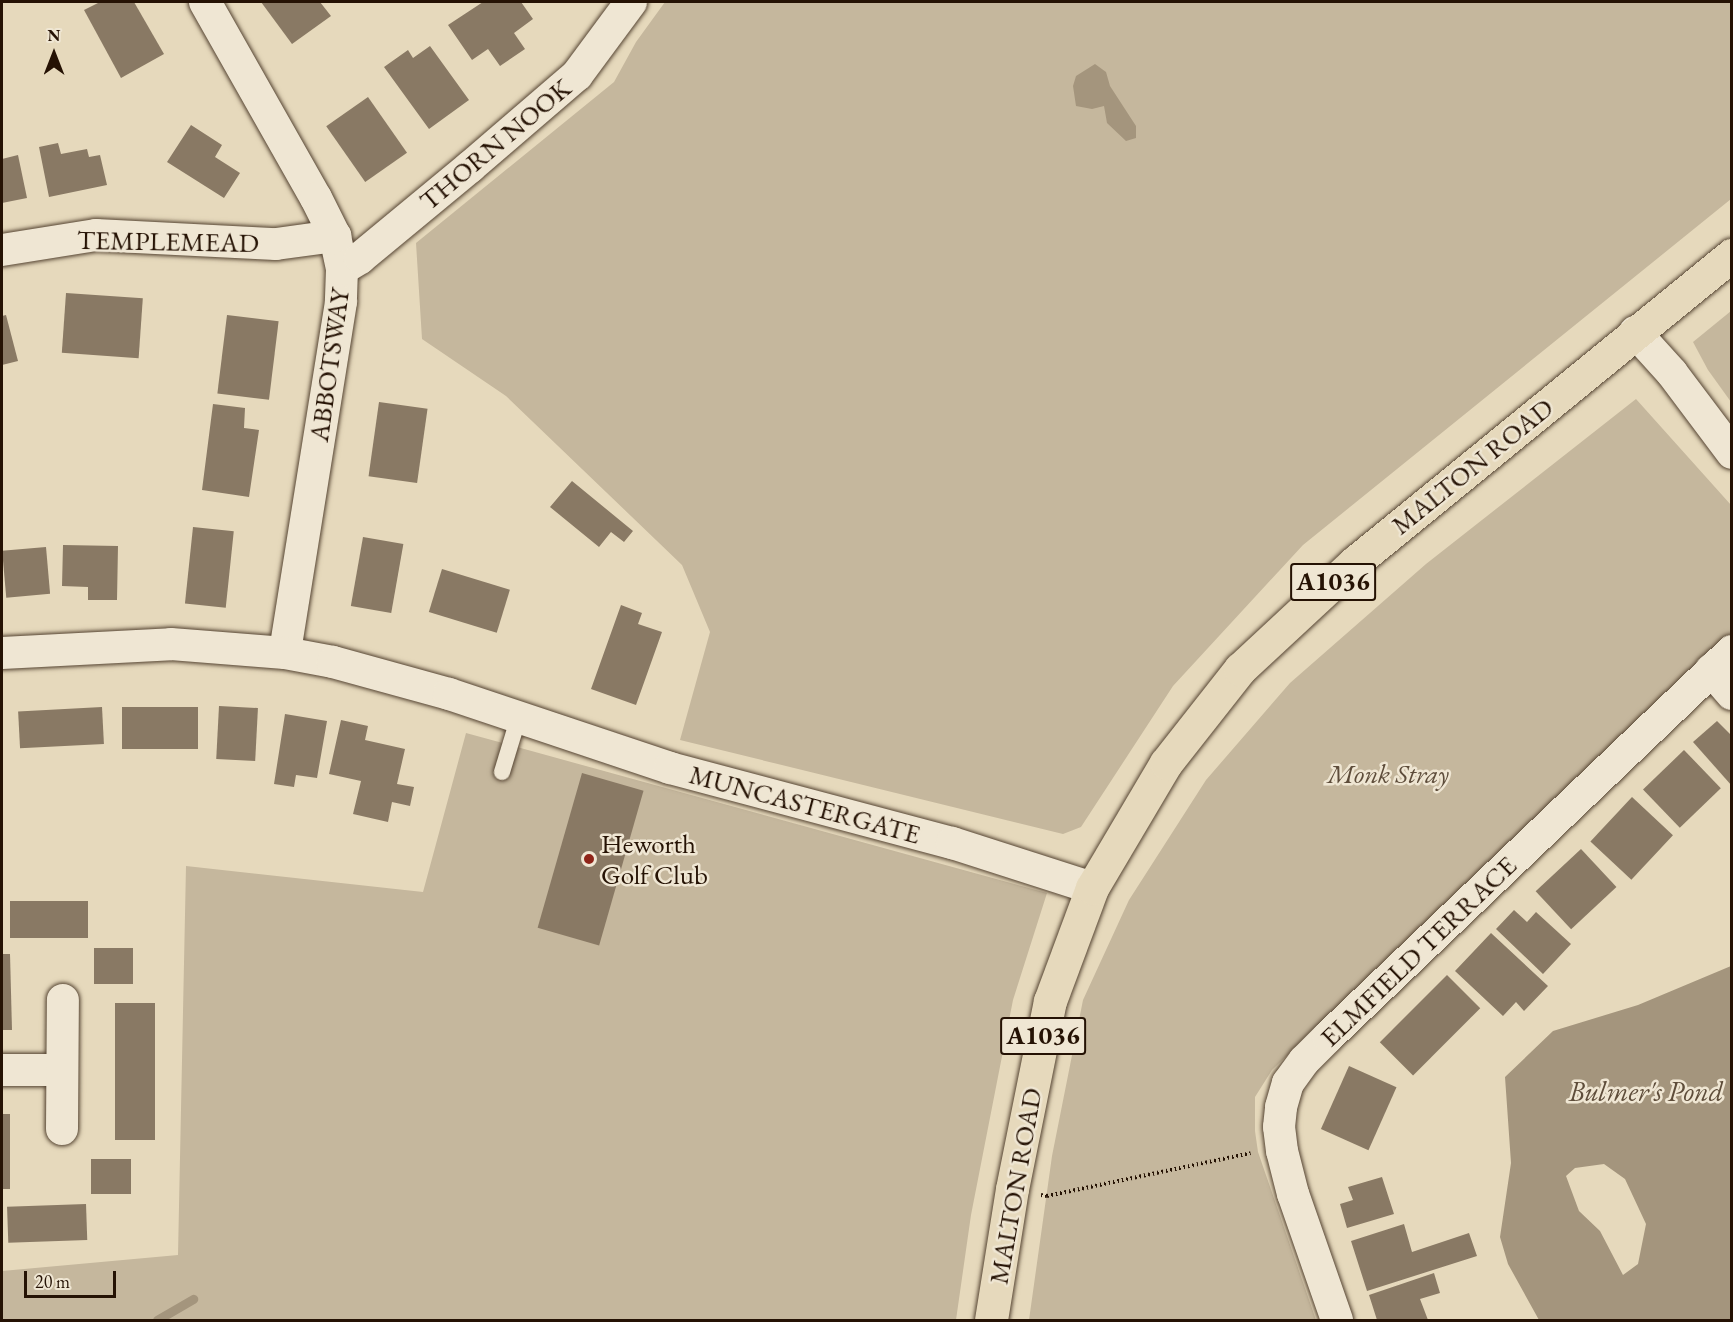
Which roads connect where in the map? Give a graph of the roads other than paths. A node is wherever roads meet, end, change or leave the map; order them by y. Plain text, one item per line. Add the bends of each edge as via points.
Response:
1 (205, 2) edge
2 (631, 2) edge
3 (335, 236) junction
4 (2, 250) edge
5 (1731, 255) edge
6 (342, 270) junction
7 (1635, 332) junction
8 (1731, 453) edge
9 (2, 653) edge
10 (285, 653) junction
11 (1721, 661) edge
12 (1731, 694) edge
13 (519, 717) junction
14 (502, 772) dead end
15 (1092, 888) junction
16 (63, 1000) dead end
17 (2, 1070) edge
18 (62, 1070) junction
19 (62, 1129) dead end
20 (991, 1320) edge
21 (1337, 1320) edge

1 - 3 street, ABBOTSWAY
2 - 6 street, THORN NOOK via 577,75
3 - 4 street, TEMPLEMEAD via 276,244 96,235
3 - 6 street, ABBOTSWAY
5 - 7 main road, MALTON ROAD / A1036
6 - 10 street, ABBOTSWAY via 341,302
7 - 8 street via 1672,373
7 - 15 main road, MALTON ROAD / A1036 via 1354,563 1240,669 1166,763
9 - 10 street, MUNCASTERGATE via 160,644
10 - 13 street, MUNCASTERGATE via 391,677
11 - 12 street
11 - 21 street, ELMFIELD TERRACE via 1304,1061 1288,1083 1279,1126 1282,1151
13 - 14 lane
13 - 15 street, MUNCASTERGATE via 670,768 952,843
15 - 20 main road, MALTON ROAD / A1036 via 1050,1001 1012,1189
16 - 18 street
17 - 18 street
18 - 19 street

